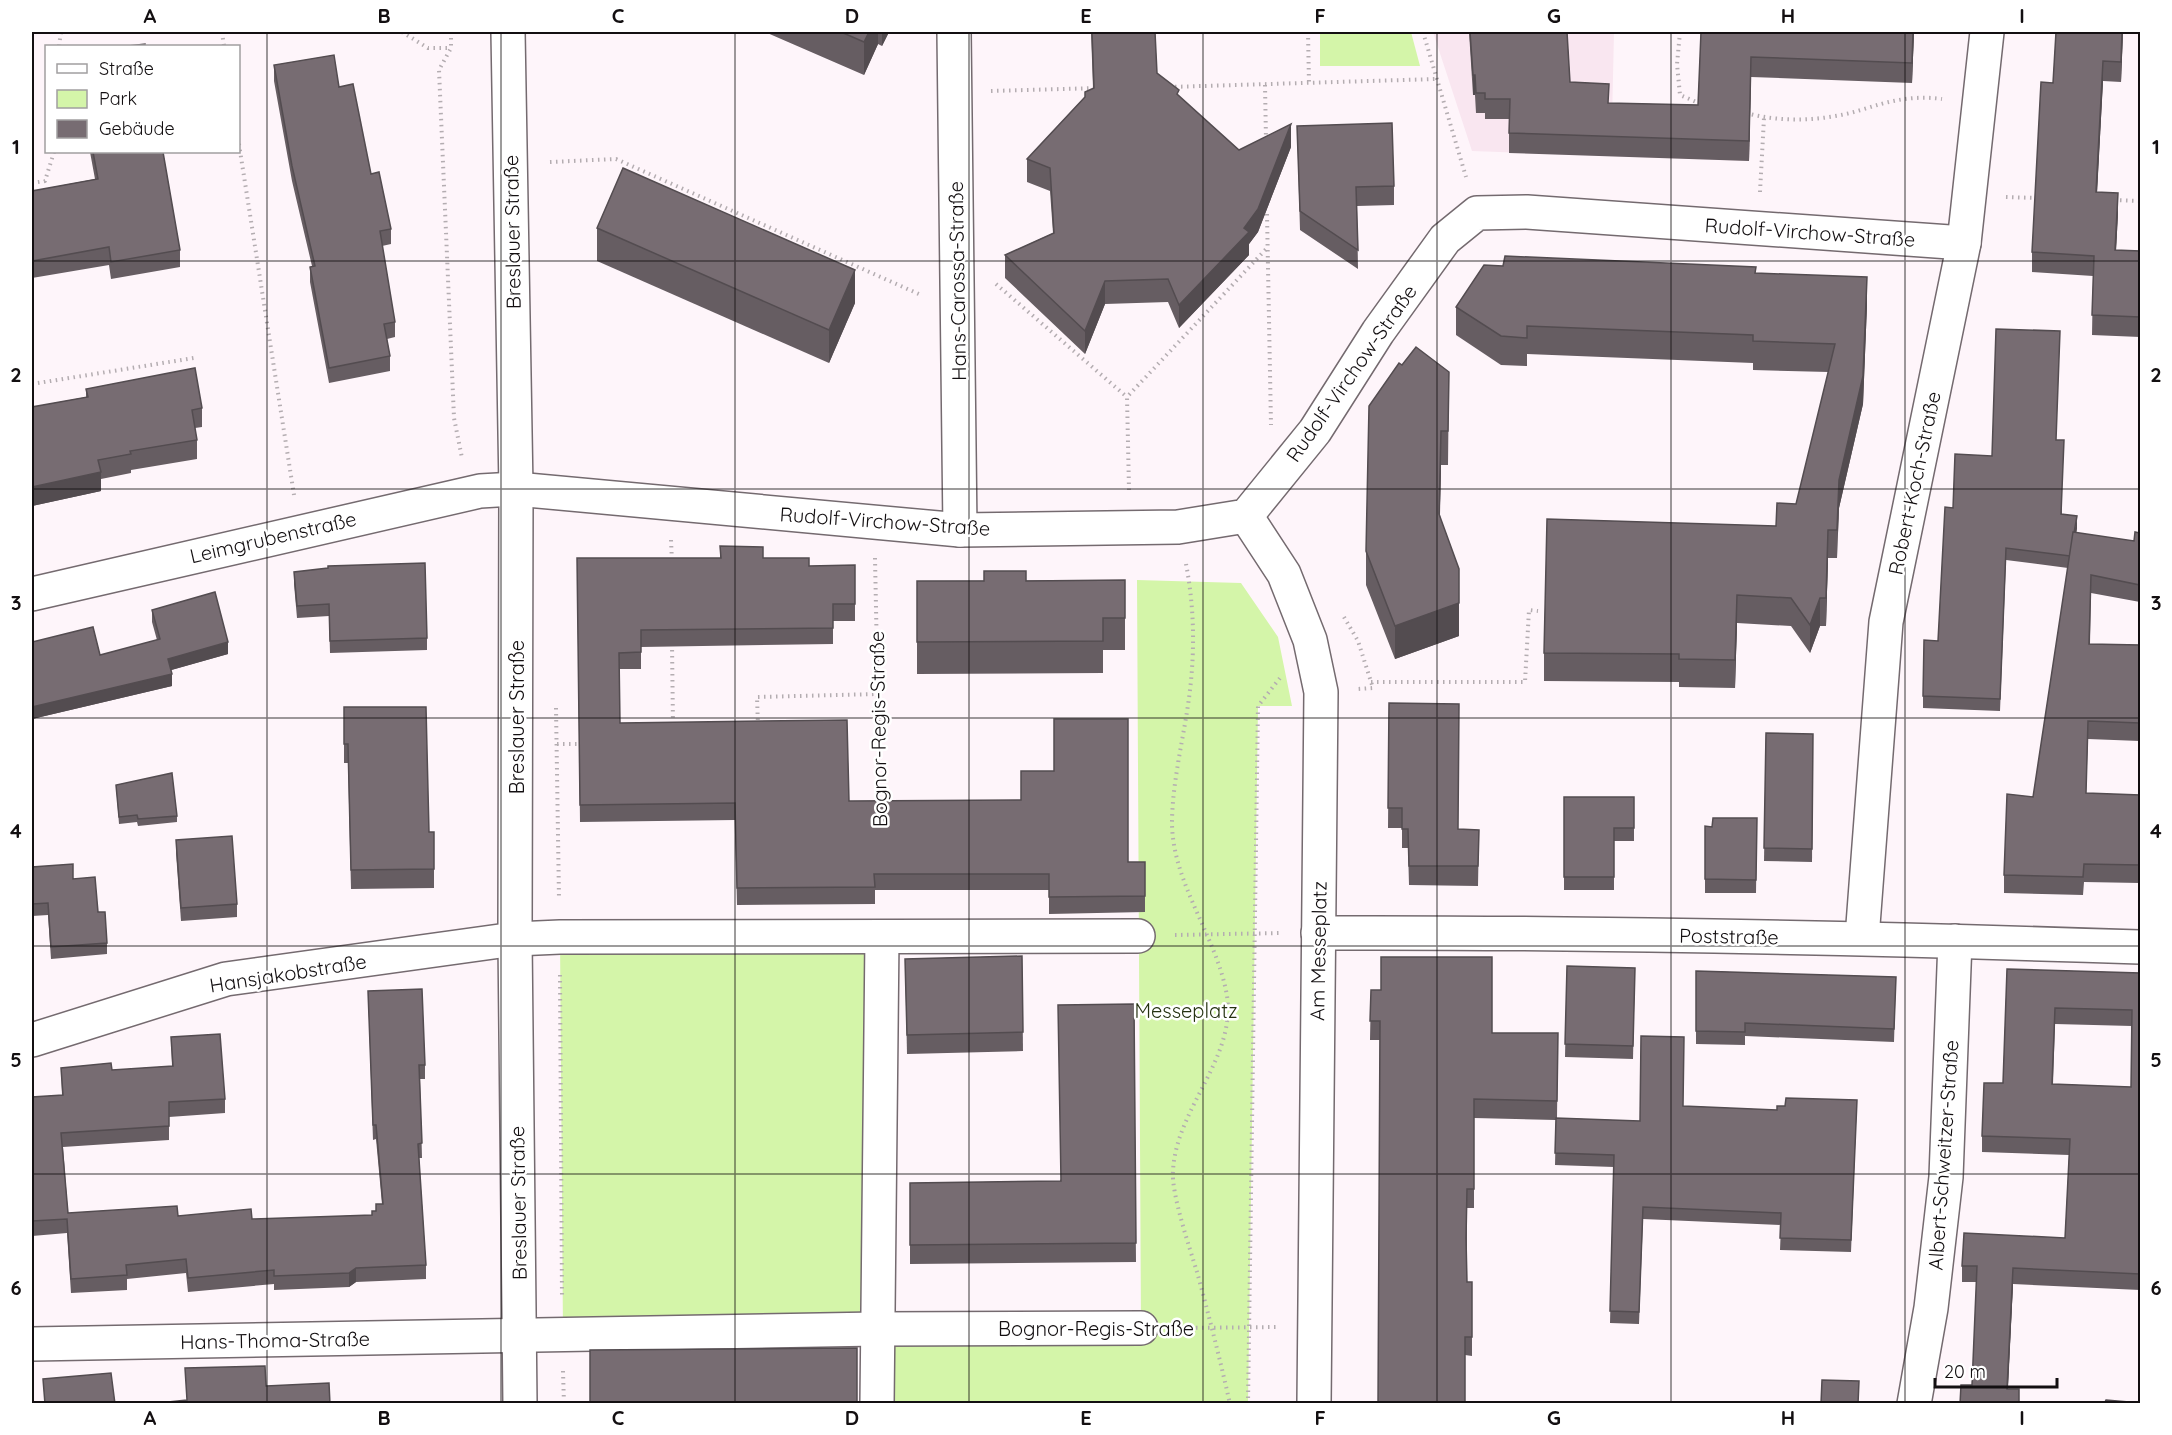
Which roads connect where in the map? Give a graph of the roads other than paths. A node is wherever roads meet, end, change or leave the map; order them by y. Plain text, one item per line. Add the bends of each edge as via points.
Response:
1 (508, 32) edge
2 (954, 32) edge
3 (1987, 32) edge
4 (1964, 243) junction
5 (516, 489) junction
6 (1246, 516) junction
7 (960, 530) junction
8 (32, 594) edge
9 (1318, 933) junction
10 (1138, 936) road end
11 (882, 937) junction
12 (1862, 938) junction
13 (515, 939) junction
14 (1955, 941) junction
15 (2140, 947) edge
16 (32, 1040) edge
17 (1141, 1328) road end
18 (877, 1329) junction
19 (519, 1336) junction
20 (32, 1344) edge
21 (520, 1404) edge
22 (877, 1404) edge
23 (1314, 1404) edge
24 (1914, 1404) edge

1 - 5 street, Breslauer Straße
2 - 7 street, Hans-Carossa-Straße
3 - 4 street, Robert-Koch-Straße
4 - 6 street, Rudolf-Virchow-Straße via 1527,212 1477,213 1445,239 1378,332 1315,431
4 - 12 street, Robert-Koch-Straße via 1886,622
5 - 7 street, Rudolf-Virchow-Straße
5 - 8 street, Leimgrubenstraße via 468,491
5 - 13 street, Breslauer Straße
6 - 7 street, Rudolf-Virchow-Straße via 1178,527
6 - 9 street, Am Messeplatz via 1284,574 1310,640 1321,692
9 - 12 street, Poststraße
9 - 23 street, Am Messeplatz
10 - 11 street
11 - 13 street
11 - 18 street
12 - 14 street, Poststraße
13 - 16 street, Hansjakobstraße via 226,979
13 - 19 street, Breslauer Straße
14 - 15 street, Poststraße
14 - 24 street, Albert-Schweitzer-Straße via 1946,1177 1931,1308
17 - 18 street, Bognor-Regis-Straße
18 - 19 street, Bognor-Regis-Straße
18 - 22 street
19 - 20 street, Hans-Thoma-Straße
19 - 21 street, Breslauer Straße

